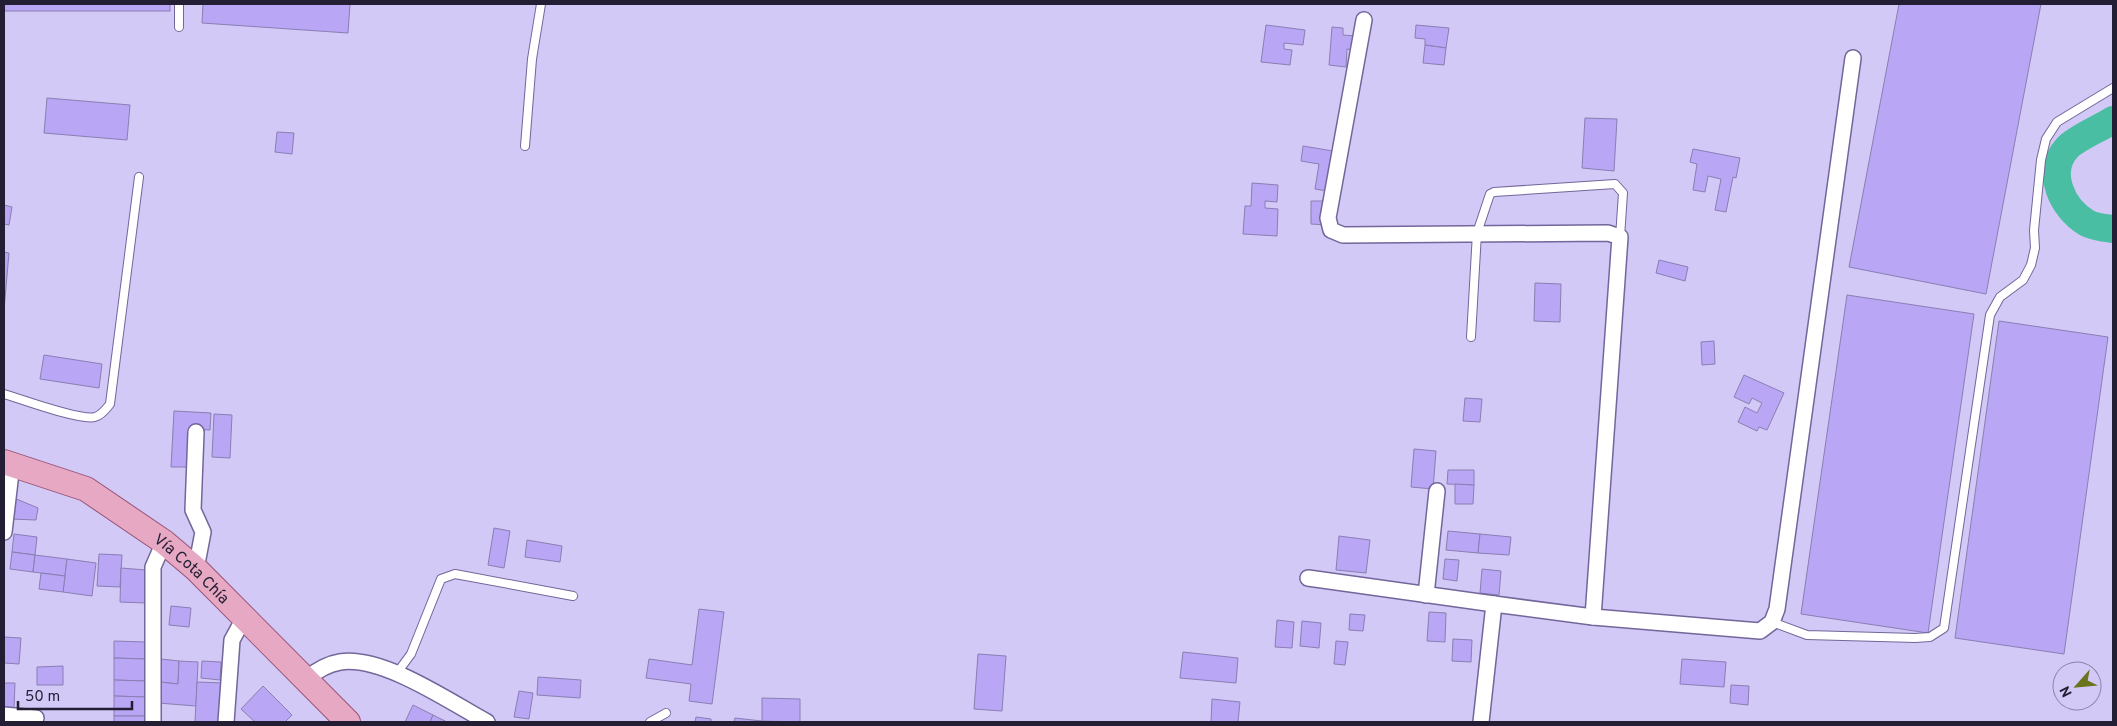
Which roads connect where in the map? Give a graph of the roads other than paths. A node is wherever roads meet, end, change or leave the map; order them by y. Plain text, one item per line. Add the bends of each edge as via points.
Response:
1 (179, 4) edge
2 (541, 4) edge
3 (1364, 20) dead end
4 (179, 27) dead end
5 (1853, 58) dead end
6 (2113, 88) edge
7 (525, 146) dead end
8 (139, 177) dead end
9 (1477, 233) junction
10 (1620, 237) junction
11 (1471, 337) dead end
12 (4, 394) edge
13 (196, 432) dead end
14 (8, 463) edge
15 (1437, 490) dead end
16 (4, 532) edge
17 (164, 542) junction
18 (196, 569) junction
19 (1308, 578) dead end
20 (1426, 595) junction
21 (573, 596) dead end
22 (1494, 604) junction
23 (1593, 617) junction
24 (244, 618) junction
25 (1772, 622) junction
26 (398, 673) junction
27 (306, 679) junction
28 (666, 713) dead end
29 (4, 715) edge
30 (36, 718) dead end
31 (153, 722) edge
32 (226, 722) edge
33 (348, 722) edge
34 (488, 722) edge
35 (650, 722) edge
36 (1480, 722) edge

1 - 4 lane
2 - 7 lane via 532,59
3 - 9 street via 1328,218 1331,230 1343,235
5 - 25 street via 1777,609
6 - 25 lane via 2057,122 2046,139 2031,265 2023,280 2000,297 1990,315 1944,628 1930,637 1807,635
8 - 12 lane via 110,404 95,417 81,417
9 - 10 street via 1608,233
9 - 10 lane via 1487,201 1494,192 1615,184 1623,193
9 - 11 lane
10 - 23 street
13 - 18 street via 193,510 202,532
14 - 16 street
14 - 17 main road, Vía Cota Chía via 86,489
15 - 20 street
17 - 18 main road, Vía Cota Chía
17 - 31 street via 153,567
18 - 24 main road, Vía Cota Chía
19 - 20 street
20 - 22 street
21 - 26 lane via 455,574 441,579 412,654
22 - 23 street
22 - 36 street
23 - 25 street via 1760,631
24 - 27 main road, Vía Cota Chía
24 - 32 street via 232,640
26 - 27 street via 362,660 323,667
26 - 34 street
27 - 33 main road, Vía Cota Chía
28 - 35 lane
29 - 30 street

